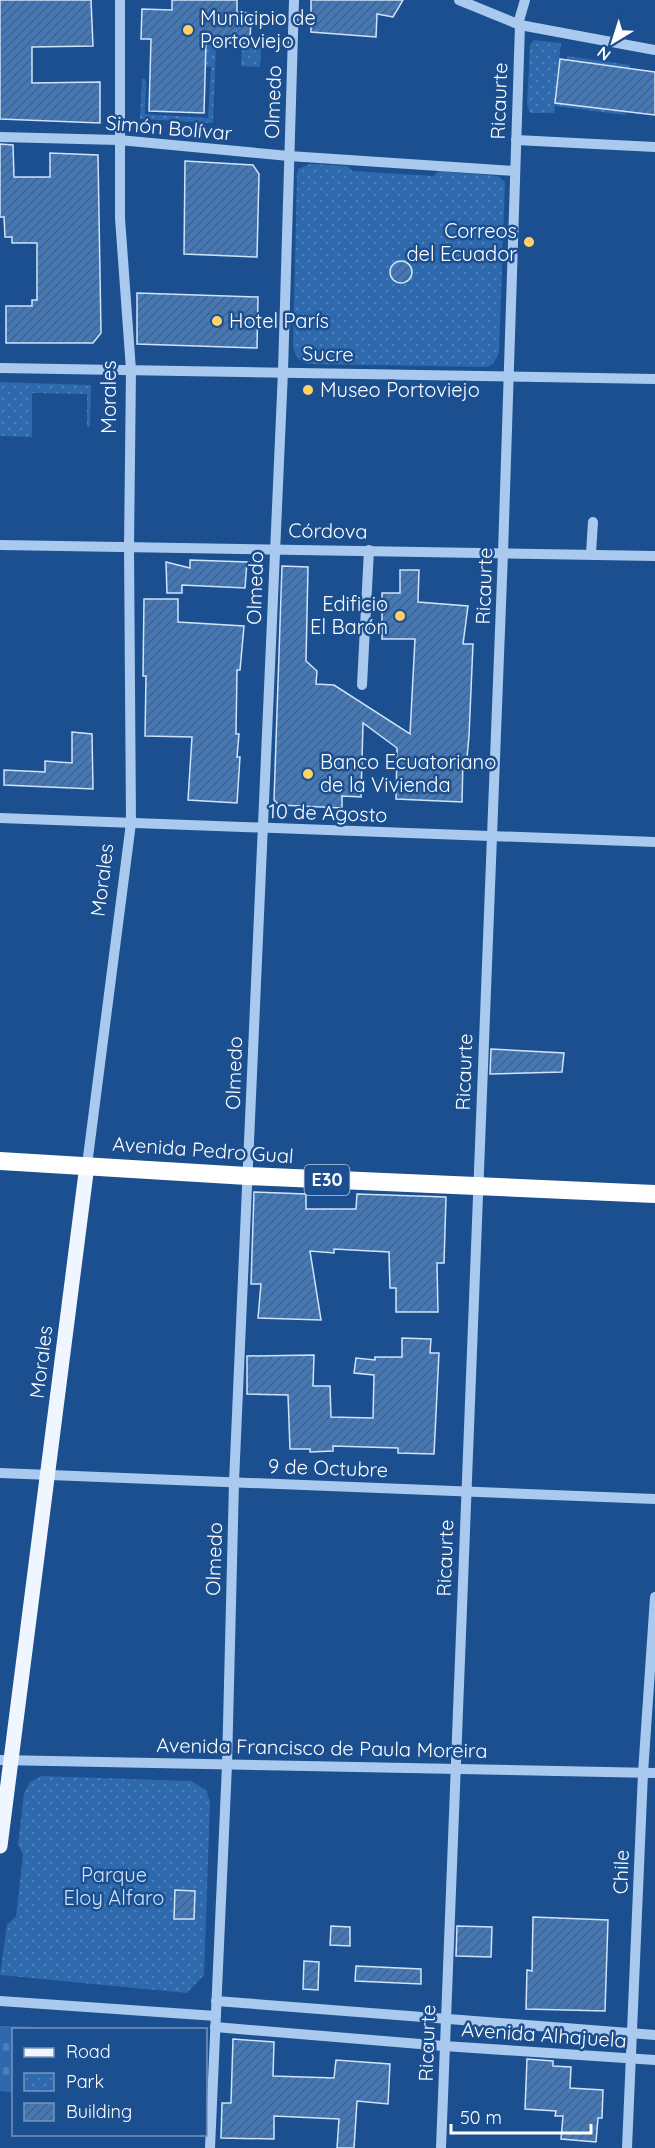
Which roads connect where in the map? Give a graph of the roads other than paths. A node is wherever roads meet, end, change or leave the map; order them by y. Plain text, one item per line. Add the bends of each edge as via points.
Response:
1 (120, 0) edge
2 (294, 0) edge
3 (459, 0) edge
4 (525, 0) edge
5 (519, 25) junction
6 (655, 51) edge
7 (0, 137) edge
8 (119, 140) junction
9 (516, 141) junction
10 (655, 147) edge
11 (289, 156) junction
12 (515, 171) junction
13 (0, 368) edge
14 (131, 370) junction
15 (283, 371) junction
16 (508, 376) junction
17 (655, 379) edge
18 (593, 522) dead end
19 (0, 545) edge
20 (129, 547) junction
21 (274, 548) junction
22 (369, 550) junction
23 (503, 553) junction
24 (591, 554) junction
25 (655, 556) edge
26 (362, 685) dead end
27 (0, 818) edge
28 (131, 823) junction
29 (262, 829) junction
30 (492, 837) junction
31 (655, 842) edge
32 (0, 1161) edge
33 (87, 1165) junction
34 (247, 1176) junction
35 (478, 1187) junction
36 (655, 1194) edge
37 (0, 1473) edge
38 (47, 1475) junction
39 (234, 1482) junction
40 (466, 1491) junction
41 (655, 1499) edge
42 (655, 1597) edge
43 (6, 1760) edge
44 (227, 1765) junction
45 (455, 1769) junction
46 (643, 1773) junction
47 (655, 1773) edge
48 (0, 1846) edge
49 (0, 2001) edge
50 (216, 2001) junction
51 (446, 2019) junction
52 (216, 2021) junction
53 (634, 2033) junction
54 (655, 2035) edge
55 (444, 2046) junction
56 (633, 2058) junction
57 (655, 2060) edge
58 (210, 2148) edge
59 (441, 2148) edge
60 (627, 2148) edge

1 - 8 street, Morales
2 - 11 street, Olmedo
3 - 5 street
4 - 5 street, Ricaurte
5 - 6 street
5 - 9 street, Ricaurte
7 - 8 street, Simón Bolívar
8 - 11 street, Simón Bolívar
8 - 14 street, Morales via 120,218
9 - 10 street
9 - 12 street, Ricaurte
11 - 12 street, Simón Bolívar
11 - 15 street, Olmedo
12 - 16 street, Ricaurte
13 - 14 street, Sucre
14 - 15 street, Sucre
14 - 20 street, Morales
15 - 16 street, Sucre
15 - 21 street, Olmedo
16 - 17 street, Sucre
16 - 23 street, Ricaurte
18 - 24 street
19 - 20 street, Córdova
20 - 21 street, Córdova
20 - 28 street, Morales
21 - 22 street, Córdova
21 - 29 street, Olmedo
22 - 23 street, Córdova
22 - 26 street
23 - 24 street, Córdova
23 - 30 street, Ricaurte
24 - 25 street, Córdova
27 - 28 street, 10 de Agosto
28 - 29 street, 10 de Agosto
28 - 33 street, Morales
29 - 30 street, 10 de Agosto
29 - 34 street, Olmedo
30 - 31 street, 10 de Agosto
30 - 35 street, Ricaurte
32 - 33 highway, Avenida Pedro Gual / E30
33 - 34 highway, Avenida Pedro Gual / E30
33 - 38 main road, Morales
34 - 35 highway, Avenida Pedro Gual / E30
34 - 39 street, Olmedo
35 - 36 highway, Avenida Pedro Gual / E30
35 - 40 street, Ricaurte
37 - 38 street, 9 de Octubre
38 - 39 street, 9 de Octubre
38 - 43 main road, Morales
39 - 40 street, 9 de Octubre
39 - 44 street, Olmedo
40 - 41 street, 9 de Octubre
40 - 45 street, Ricaurte
42 - 46 street, Chile
43 - 44 street, Avenida Francisco de Paula Moreira
43 - 48 main road, Morales
44 - 45 street, Avenida Francisco de Paula Moreira
44 - 50 street, Olmedo
45 - 46 street, Avenida Francisco de Paula Moreira
45 - 51 street, Ricaurte
46 - 47 street, Avenida Francisco de Paula Moreira
46 - 53 street, Chile
49 - 52 street, Avenida Alhajuela
50 - 51 street, Avenida Alhajuela
50 - 52 street, Olmedo
51 - 53 street, Avenida Alhajuela
51 - 55 street, Ricaurte
52 - 55 street, Avenida Alhajuela
52 - 58 street, Olmedo
53 - 54 street, Avenida Alhajuela
53 - 56 street, Chile
55 - 56 street, Avenida Alhajuela
55 - 59 street, Ricaurte
56 - 57 street, Avenida Alhajuela
56 - 60 street, Chile

